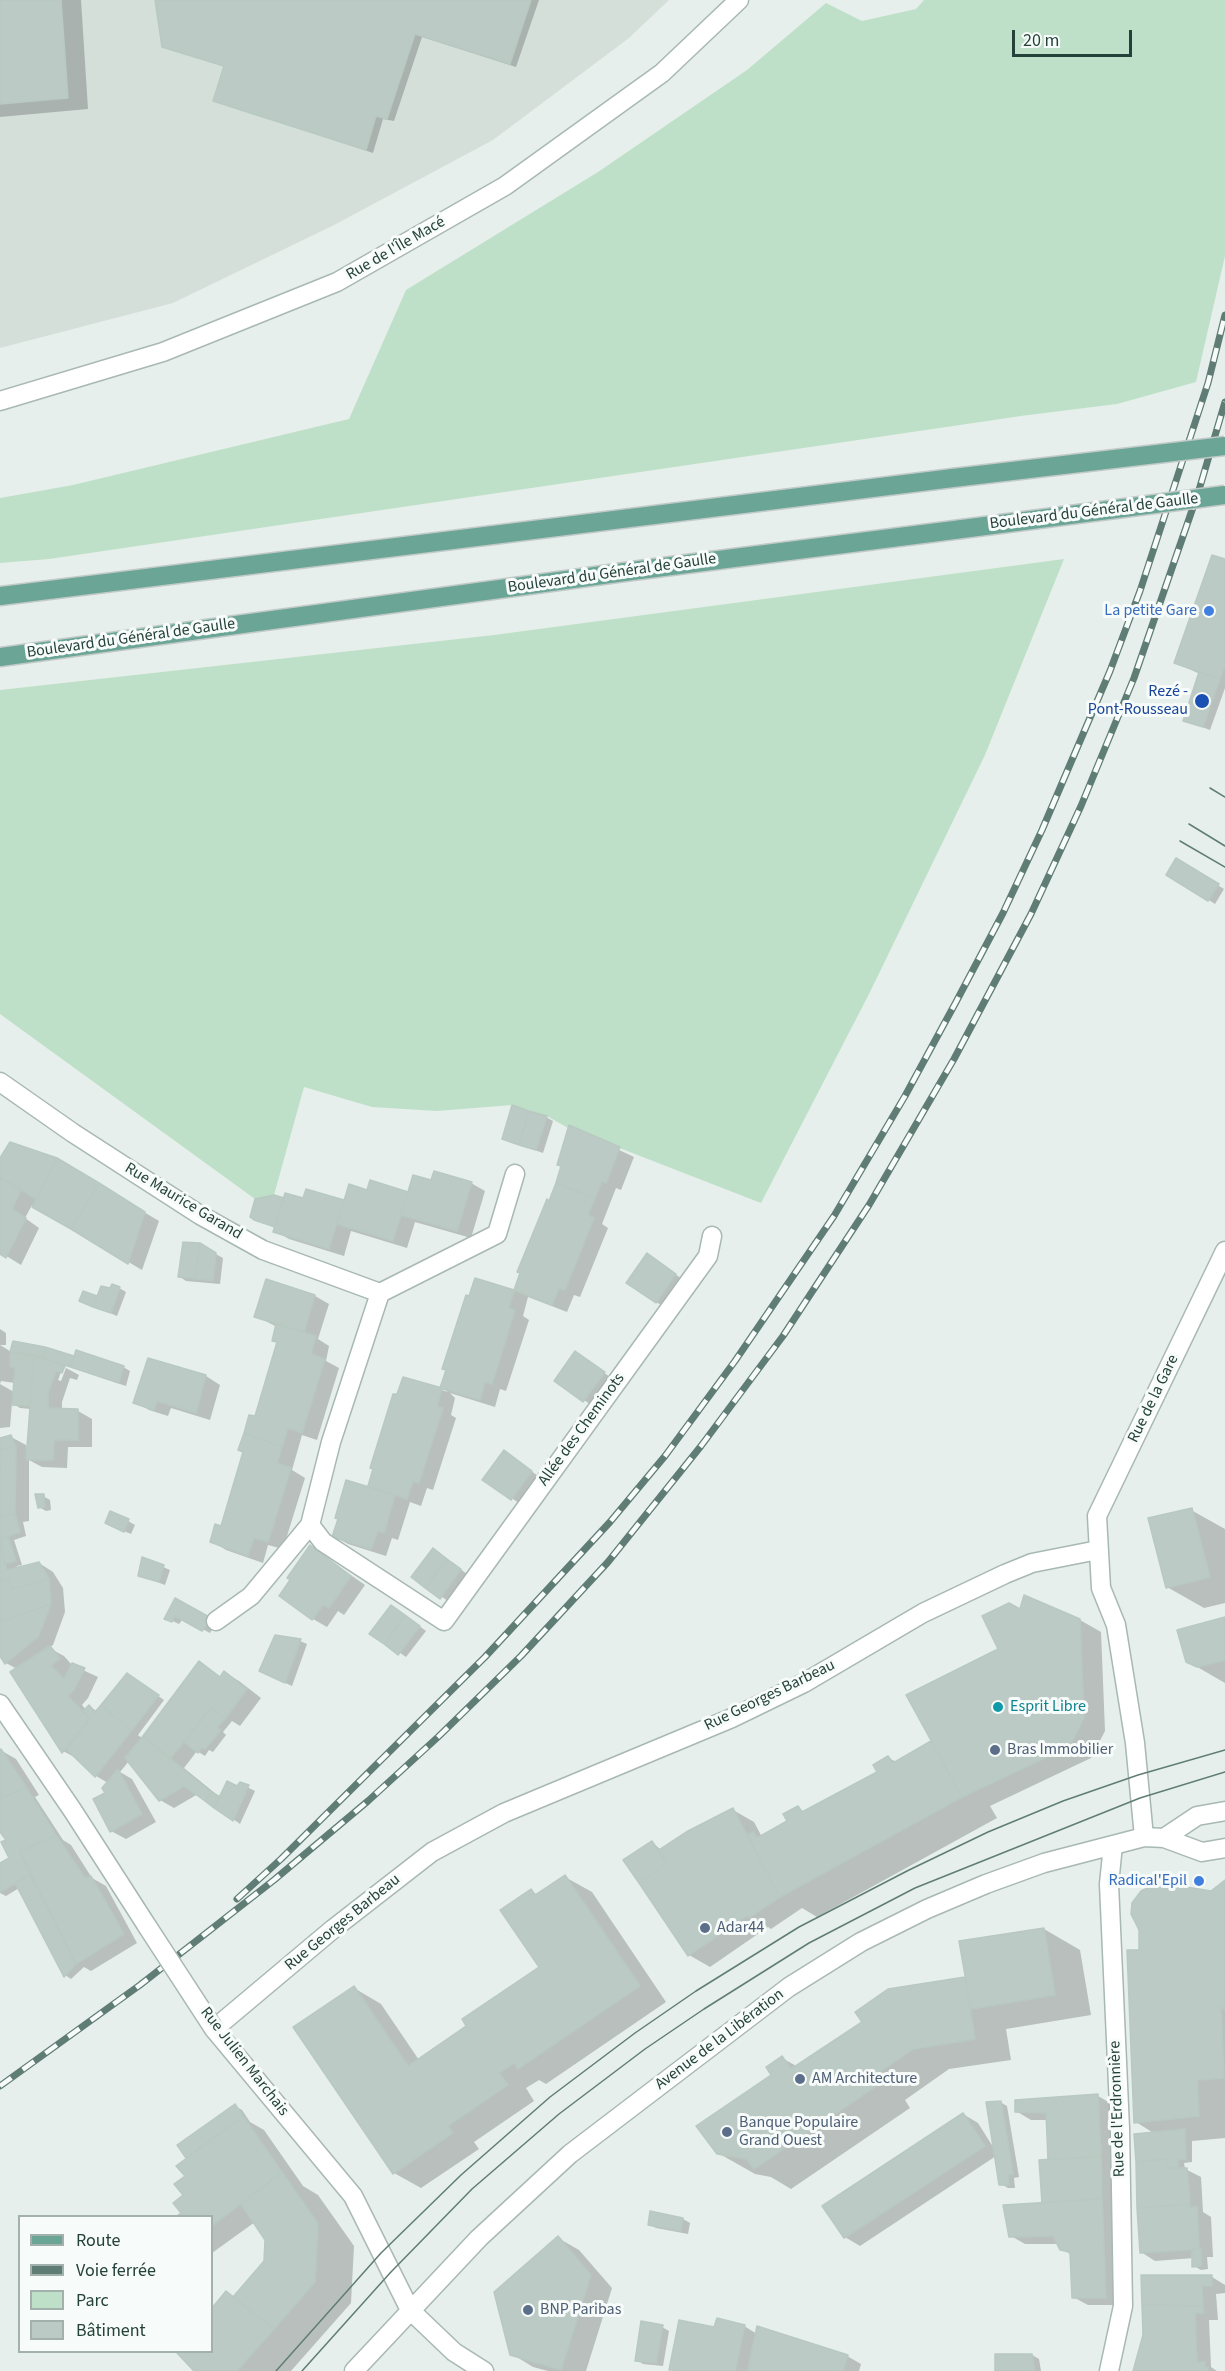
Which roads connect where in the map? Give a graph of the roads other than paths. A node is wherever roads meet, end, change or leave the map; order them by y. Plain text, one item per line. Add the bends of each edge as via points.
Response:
1 (739, 0) edge
2 (0, 401) edge
3 (1225, 446) edge
4 (1225, 495) edge
5 (0, 596) edge
6 (0, 657) edge
7 (0, 1082) edge
8 (515, 1174) dead end
9 (712, 1236) dead end
10 (1225, 1251) edge
11 (380, 1293) junction
12 (310, 1525) junction
13 (1098, 1550) junction
14 (216, 1621) dead end
15 (0, 1704) edge
16 (1225, 1811) edge
17 (1144, 1837) junction
18 (1164, 1838) junction
19 (1113, 1845) junction
20 (1225, 1848) edge
21 (214, 2029) junction
22 (410, 2310) junction
23 (354, 2371) edge
24 (484, 2371) edge
25 (1109, 2371) edge

1 - 2 street, Rue de l'Île Macé via 662,73 505,186 338,282 163,352
3 - 5 main road, bridge
4 - 6 main road, Boulevard du Général de Gaulle, bridge
7 - 11 street, Rue Maurice Garand via 200,1215 263,1250
8 - 11 street via 498,1234
9 - 12 street, Allée des Cheminots via 708,1256 444,1621 323,1542
10 - 13 street, Rue de la Gare via 1097,1516
11 - 12 street via 331,1442
12 - 14 street via 251,1596
13 - 17 street via 1101,1588 1116,1625 1135,1743
13 - 21 street, Rue Georges Barbeau via 1032,1563 1005,1574 923,1613 804,1683 732,1718 504,1813 432,1852
15 - 21 street, Rue Julien Marchais, bridge
16 - 18 street via 1197,1816
17 - 18 street, Avenue de la Libération
17 - 19 street, Avenue de la Libération
18 - 20 street, Avenue de la Libération via 1202,1852
19 - 22 street, Avenue de la Libération via 1044,1863 927,1909 861,1942 789,1987 570,2154 479,2238
19 - 25 street, Rue de l'Erdronnière via 1109,1884 1123,2306
21 - 22 street, Rue Julien Marchais via 353,2196
22 - 23 street, Avenue de la Libération
22 - 24 street, Rue Julien Marchais via 454,2352

